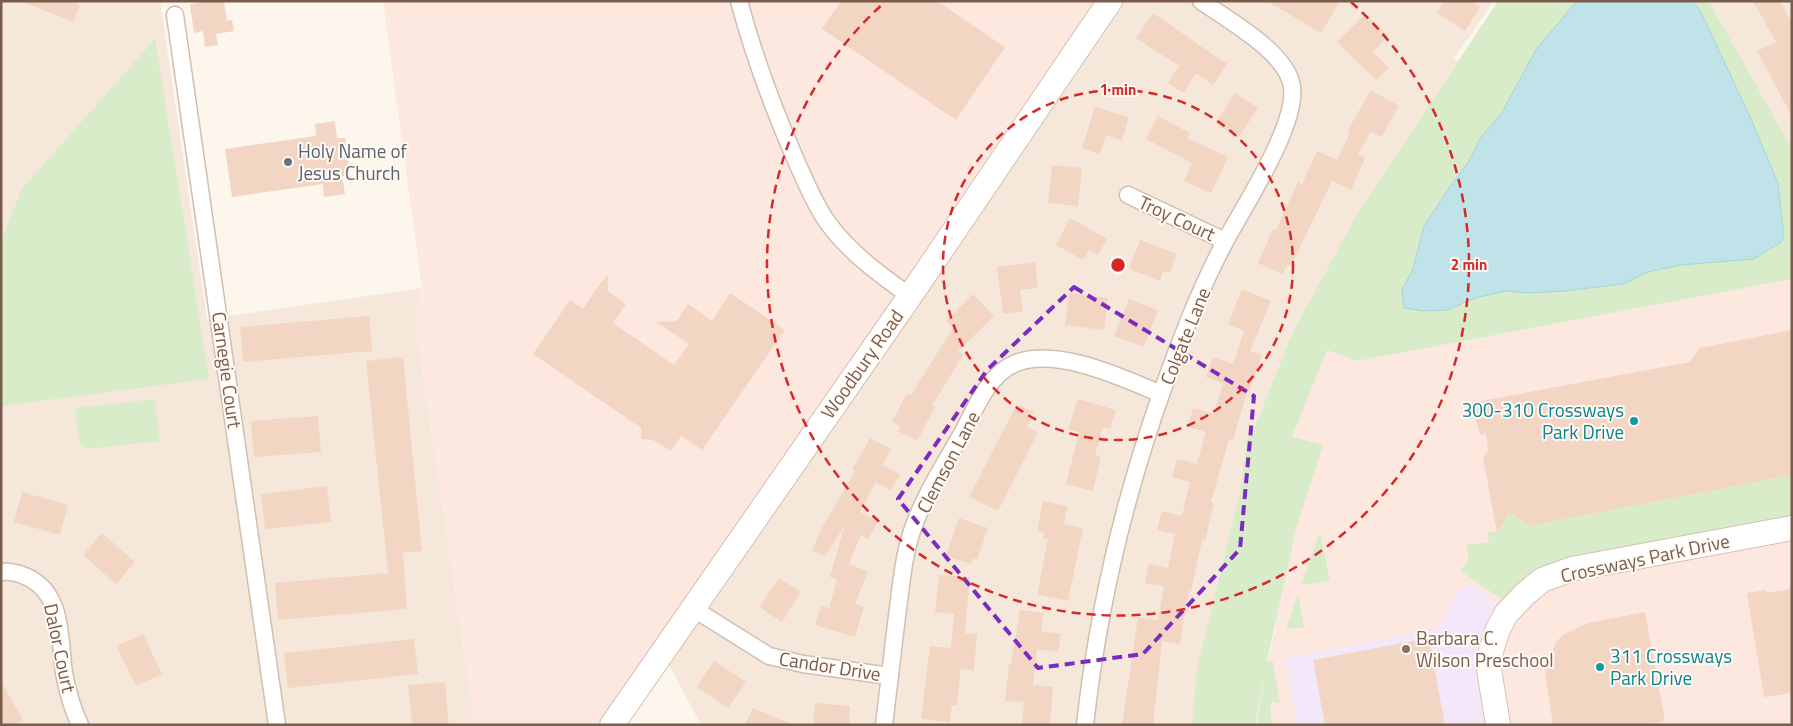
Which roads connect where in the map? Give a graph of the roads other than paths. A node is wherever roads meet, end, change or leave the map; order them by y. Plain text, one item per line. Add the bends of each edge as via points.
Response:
1 (738, 1) edge
2 (1110, 1) edge
3 (1200, 1) edge
4 (175, 15) dead end
5 (1128, 195) dead end
6 (1226, 241) junction
7 (910, 296) junction
8 (1161, 394) junction
9 (1792, 528) edge
10 (1, 572) edge
11 (694, 609) junction
12 (890, 676) junction
13 (80, 725) edge
14 (277, 725) edge
15 (612, 725) edge
16 (884, 725) edge
17 (1085, 725) edge
18 (1498, 725) edge

1 - 7 street via 783,132 814,200 848,246
2 - 7 main road, Woodbury Road
3 - 6 street, Colgate Lane via 1252,37 1278,60 1290,74 1293,90 1293,100 1278,144
4 - 14 street, Carnegie Court
5 - 6 street, Troy Court
6 - 8 street, Colgate Lane via 1183,332
7 - 11 main road, Woodbury Road
8 - 12 street, Clemson Lane via 1057,359 1030,360 1003,370 969,419 912,530 904,565
8 - 17 street, Colgate Lane via 1141,450 1106,584 1090,674
9 - 18 main road, Crossways Park Drive via 1572,569 1542,580 1506,614 1491,651 1490,670
10 - 13 street, Dalor Court via 19,573 34,580 46,590 53,602 60,629 65,675
11 - 12 street, Candor Drive via 769,656
11 - 15 main road, Woodbury Road
12 - 16 street, Clemson Lane

